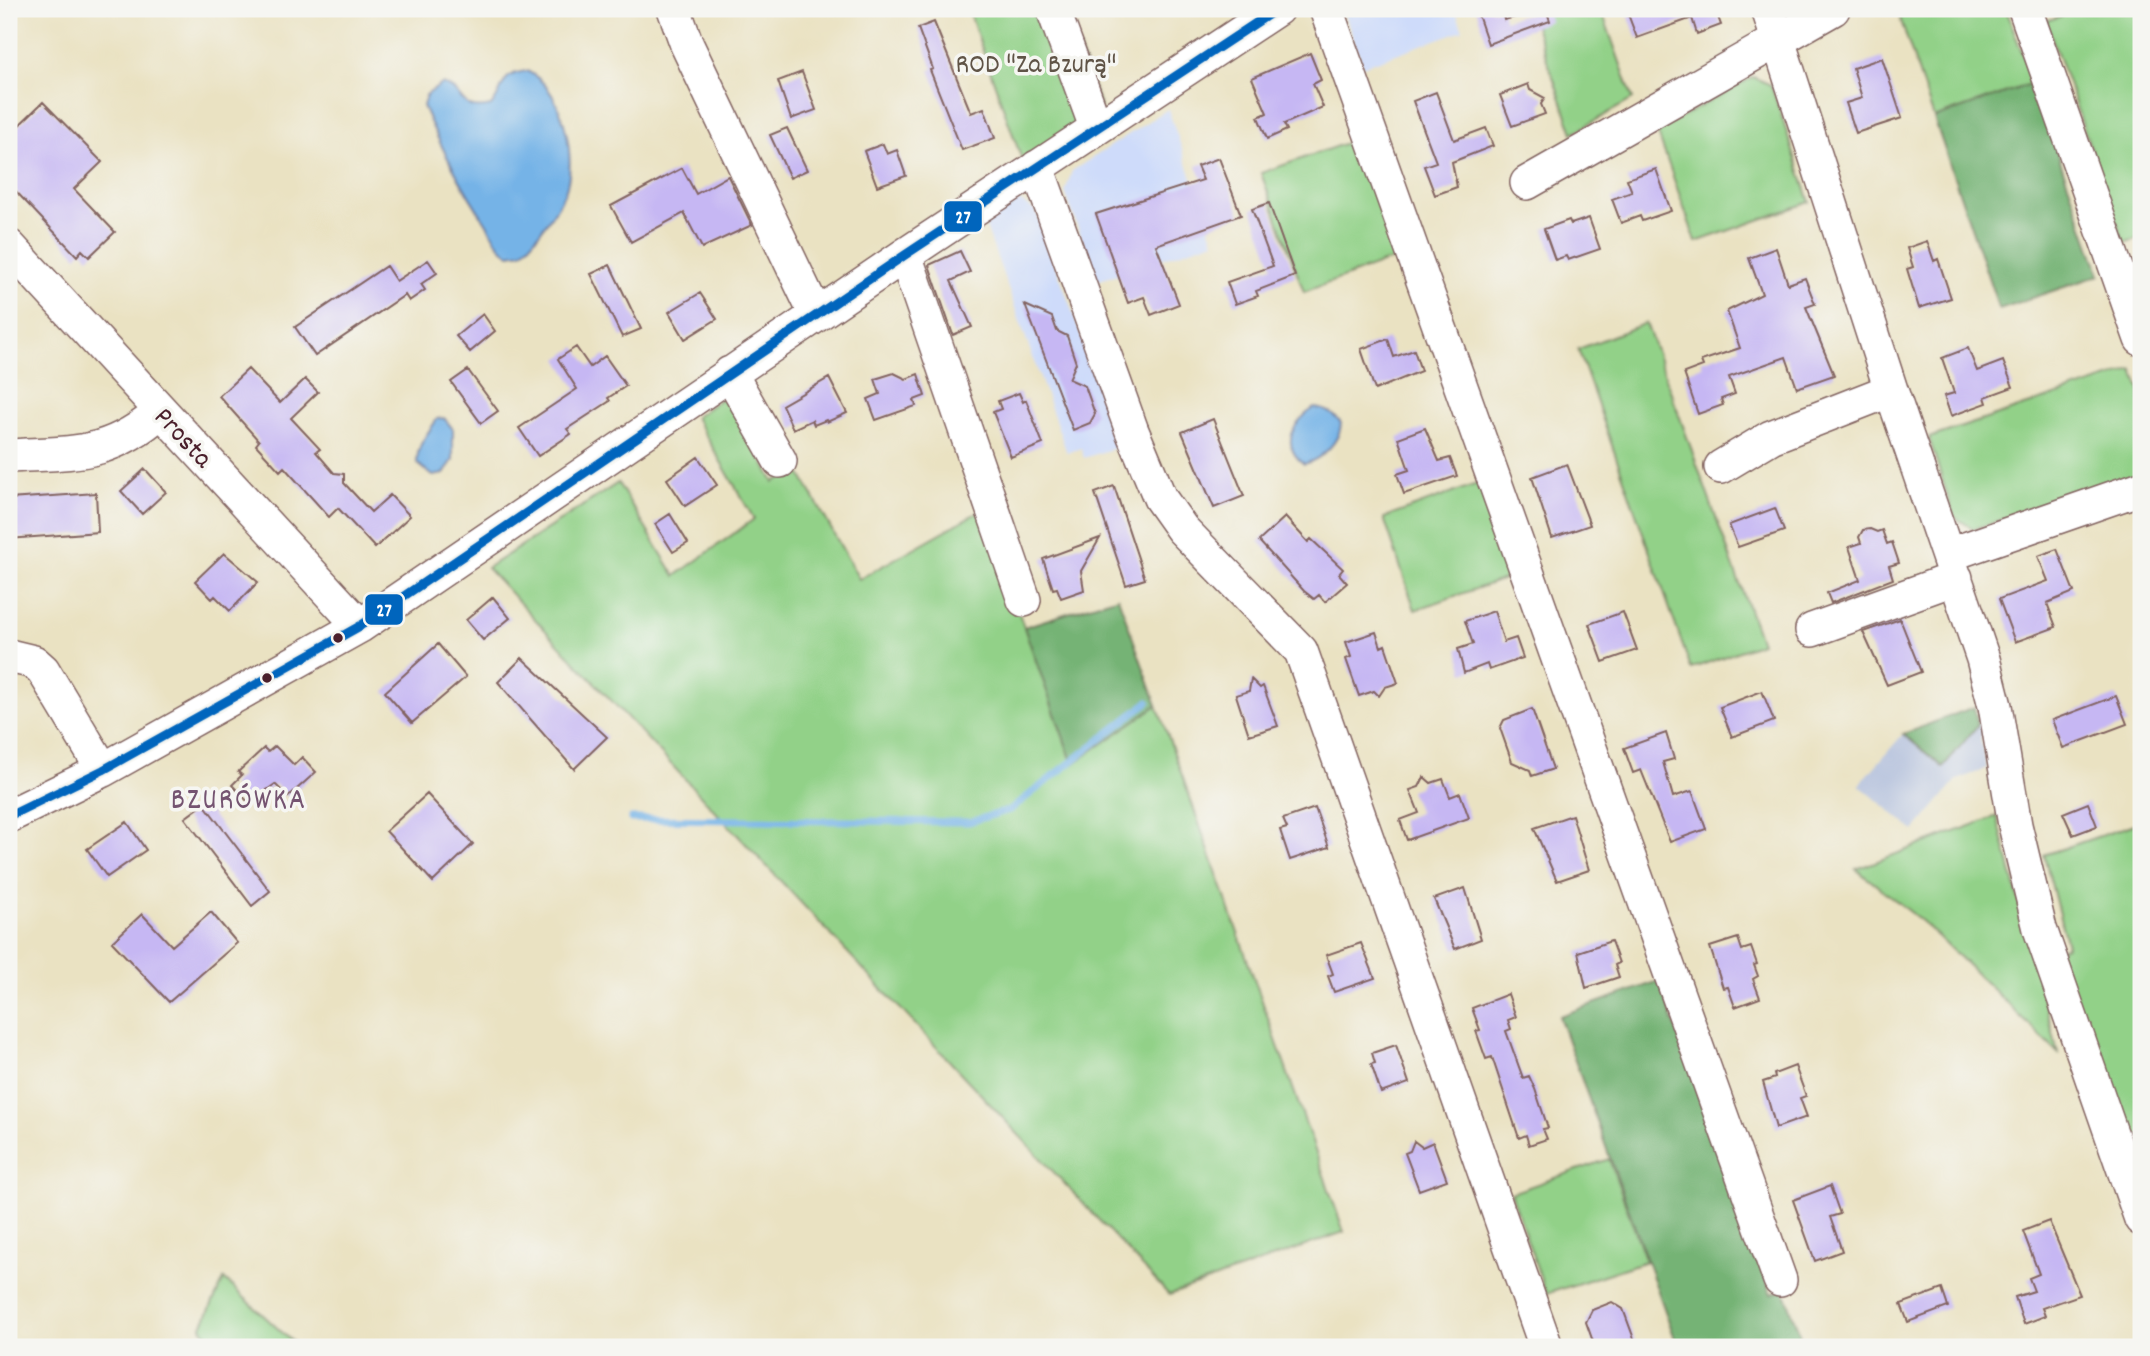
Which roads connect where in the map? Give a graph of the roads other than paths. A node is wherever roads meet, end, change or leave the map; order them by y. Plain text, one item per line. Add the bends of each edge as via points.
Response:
1 (674, 9) edge
2 (1054, 9) edge
3 (1277, 9) edge
4 (1326, 9) edge
5 (1768, 9) edge
6 (1833, 9) edge
7 (2025, 9) edge
8 (1778, 41) junction
9 (1096, 127) junction
10 (1037, 167) junction
11 (1527, 183) dead end
12 (9, 246) edge
13 (905, 255) junction
14 (816, 315) junction
15 (2141, 339) edge
16 (730, 373) junction
17 (1891, 390) junction
18 (161, 411) junction
19 (9, 456) edge
20 (780, 461) dead end
21 (1721, 467) dead end
22 (2141, 488) edge
23 (1952, 567) junction
24 (1024, 600) dead end
25 (360, 626) junction
26 (1812, 630) dead end
27 (9, 656) edge
28 (103, 770) junction
29 (9, 817) edge
30 (2141, 1219) edge
31 (1780, 1280) dead end
32 (1546, 1347) edge

1 - 14 street
2 - 9 street
3 - 9 street
4 - 31 street
5 - 8 street
6 - 8 street
7 - 15 street
8 - 11 street
8 - 17 street
9 - 10 street
10 - 13 street
10 - 32 street via 1160,498 1182,529 1301,651
12 - 18 street, Prosta
13 - 14 street
13 - 24 street
14 - 16 street
16 - 20 street
16 - 25 street
17 - 21 street via 1771,437
17 - 23 street
18 - 19 street via 141,429 91,452
18 - 25 street, Prosta
22 - 23 street
23 - 26 street
23 - 30 street via 1995,706 2015,825 2040,929
25 - 28 street
27 - 28 street via 34,662 43,670
28 - 29 street

